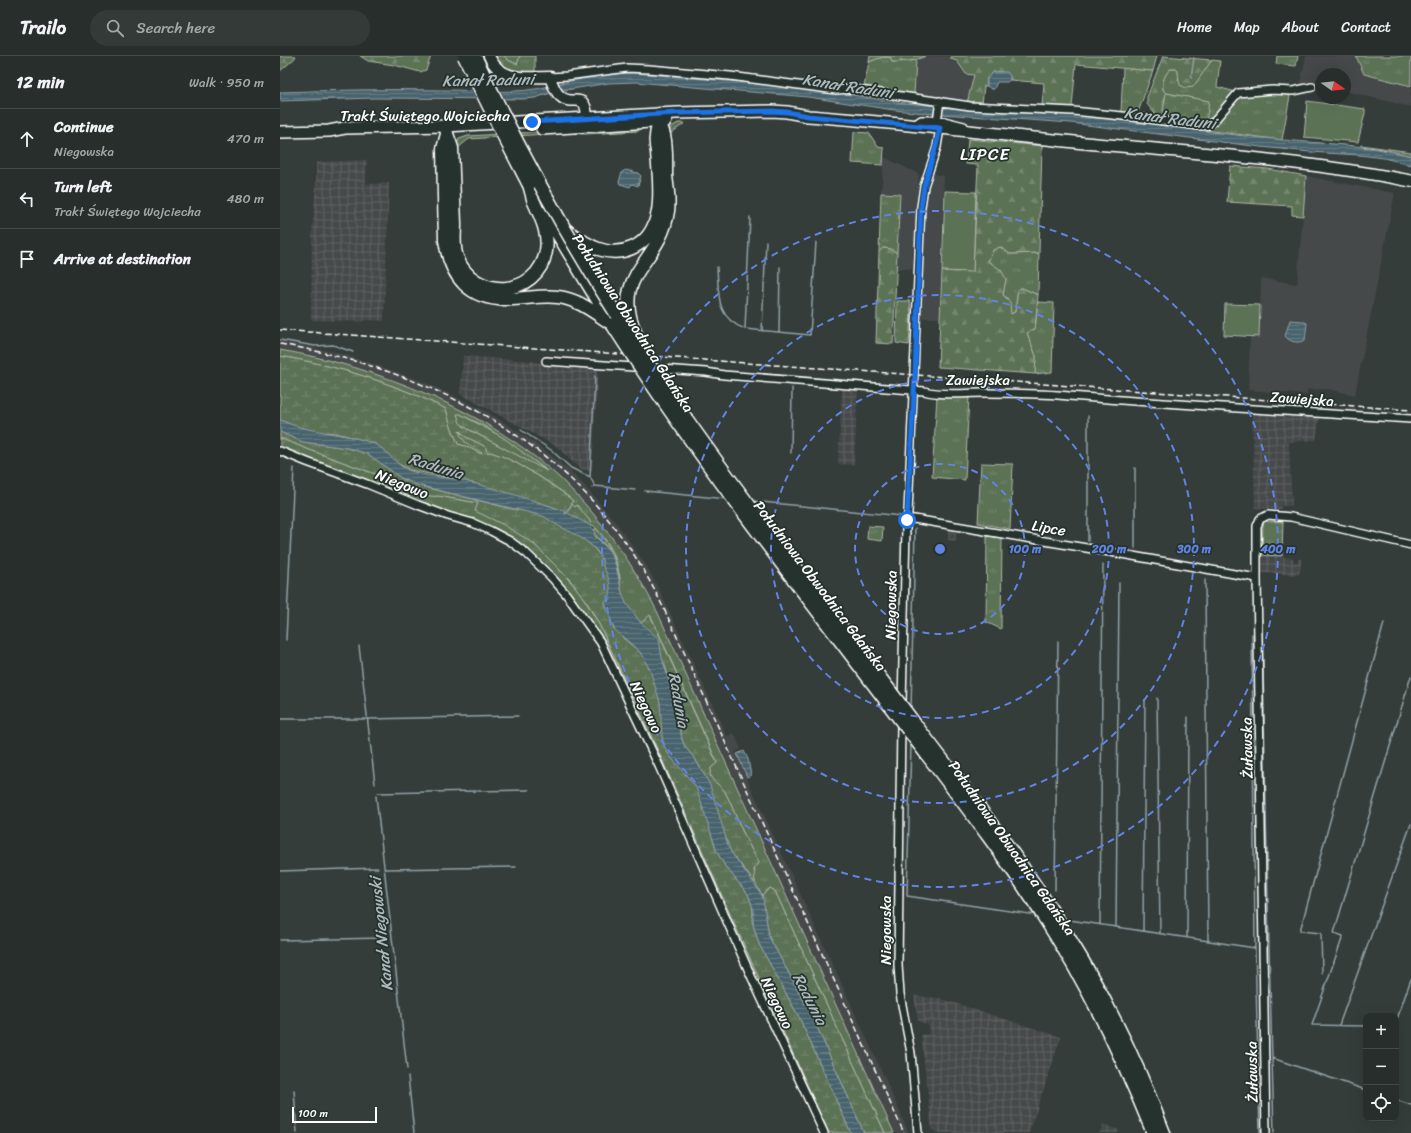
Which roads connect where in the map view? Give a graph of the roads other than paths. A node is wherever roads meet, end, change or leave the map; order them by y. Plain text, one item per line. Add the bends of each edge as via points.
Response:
1 (464, 56) edge
2 (475, 56) edge
3 (489, 56) edge
4 (551, 79) junction
5 (1312, 87) dead end
6 (939, 103) junction
7 (587, 118) junction
8 (659, 118) junction
9 (938, 121) junction
10 (447, 130) junction
11 (280, 132) edge
12 (661, 152) junction
13 (1411, 181) edge
14 (530, 185) junction
15 (448, 189) junction
16 (566, 230) junction
17 (612, 324) junction
18 (546, 361) dead end
19 (648, 363) junction
20 (913, 390) junction
21 (1411, 420) edge
22 (280, 451) edge
23 (907, 520) junction
24 (1411, 546) edge
25 (1257, 578) junction
26 (824, 1133) edge
27 (918, 1133) edge
28 (1152, 1133) edge
29 (1164, 1133) edge
30 (1266, 1133) edge

1 - 14 highway, Południowa Obwodnica Gdańska, bridge
2 - 16 highway, Południowa Obwodnica Gdańska, bridge via 527,160
3 - 4 street via 499,70 510,76
4 - 6 street via 627,68 677,71 836,90 853,89
4 - 7 street via 562,98 585,104
5 - 6 street via 1293,91 1238,93 1213,122 1204,126 1086,112
6 - 9 street
7 - 8 main road, Trakt Świętego Wojciecha
7 - 10 main road, Trakt Świętego Wojciecha
8 - 9 main road, Trakt Świętego Wojciecha via 772,111 913,126
8 - 10 main road, Trakt Świętego Wojciecha
8 - 12 highway via 664,136
9 - 13 main road, Trakt Świętego Wojciecha via 966,131 1286,162
9 - 20 street, Niegowska via 936,146 921,202
10 - 11 main road, Trakt Świętego Wojciecha via 345,128
10 - 15 highway via 452,148
12 - 16 highway via 657,217 643,241 628,250 605,252 590,246
12 - 19 highway, bridge via 669,203 666,222 655,247 633,279 627,301 631,322
14 - 15 highway via 546,230 546,252 541,266 532,276 516,286 501,288 479,283 468,275 459,263 455,251
14 - 17 highway, Południowa Obwodnica Gdańska
15 - 17 highway via 445,240 447,255 452,268 468,288 482,296 495,299 549,296 569,299
16 - 19 highway, Południowa Obwodnica Gdańska, bridge
17 - 28 highway, Południowa Obwodnica Gdańska, bridge via 706,462 977,821 1031,897 1096,1007 1126,1069
18 - 20 street, Zawiejska
19 - 29 highway, Południowa Obwodnica Gdańska, bridge via 742,494 1044,897 1104,1000 1132,1055
20 - 21 street, Zawiejska via 938,393 1069,396
20 - 23 street, Niegowska
22 - 26 street, Niegowo via 491,531 526,553 563,591 601,642
23 - 25 street, Lipce via 914,519
23 - 27 street, Niegowska via 898,965 900,994 911,1053
24 - 25 street, Żuławska via 1302,518 1268,515 1260,519 1257,526
25 - 30 street, Żuławska

